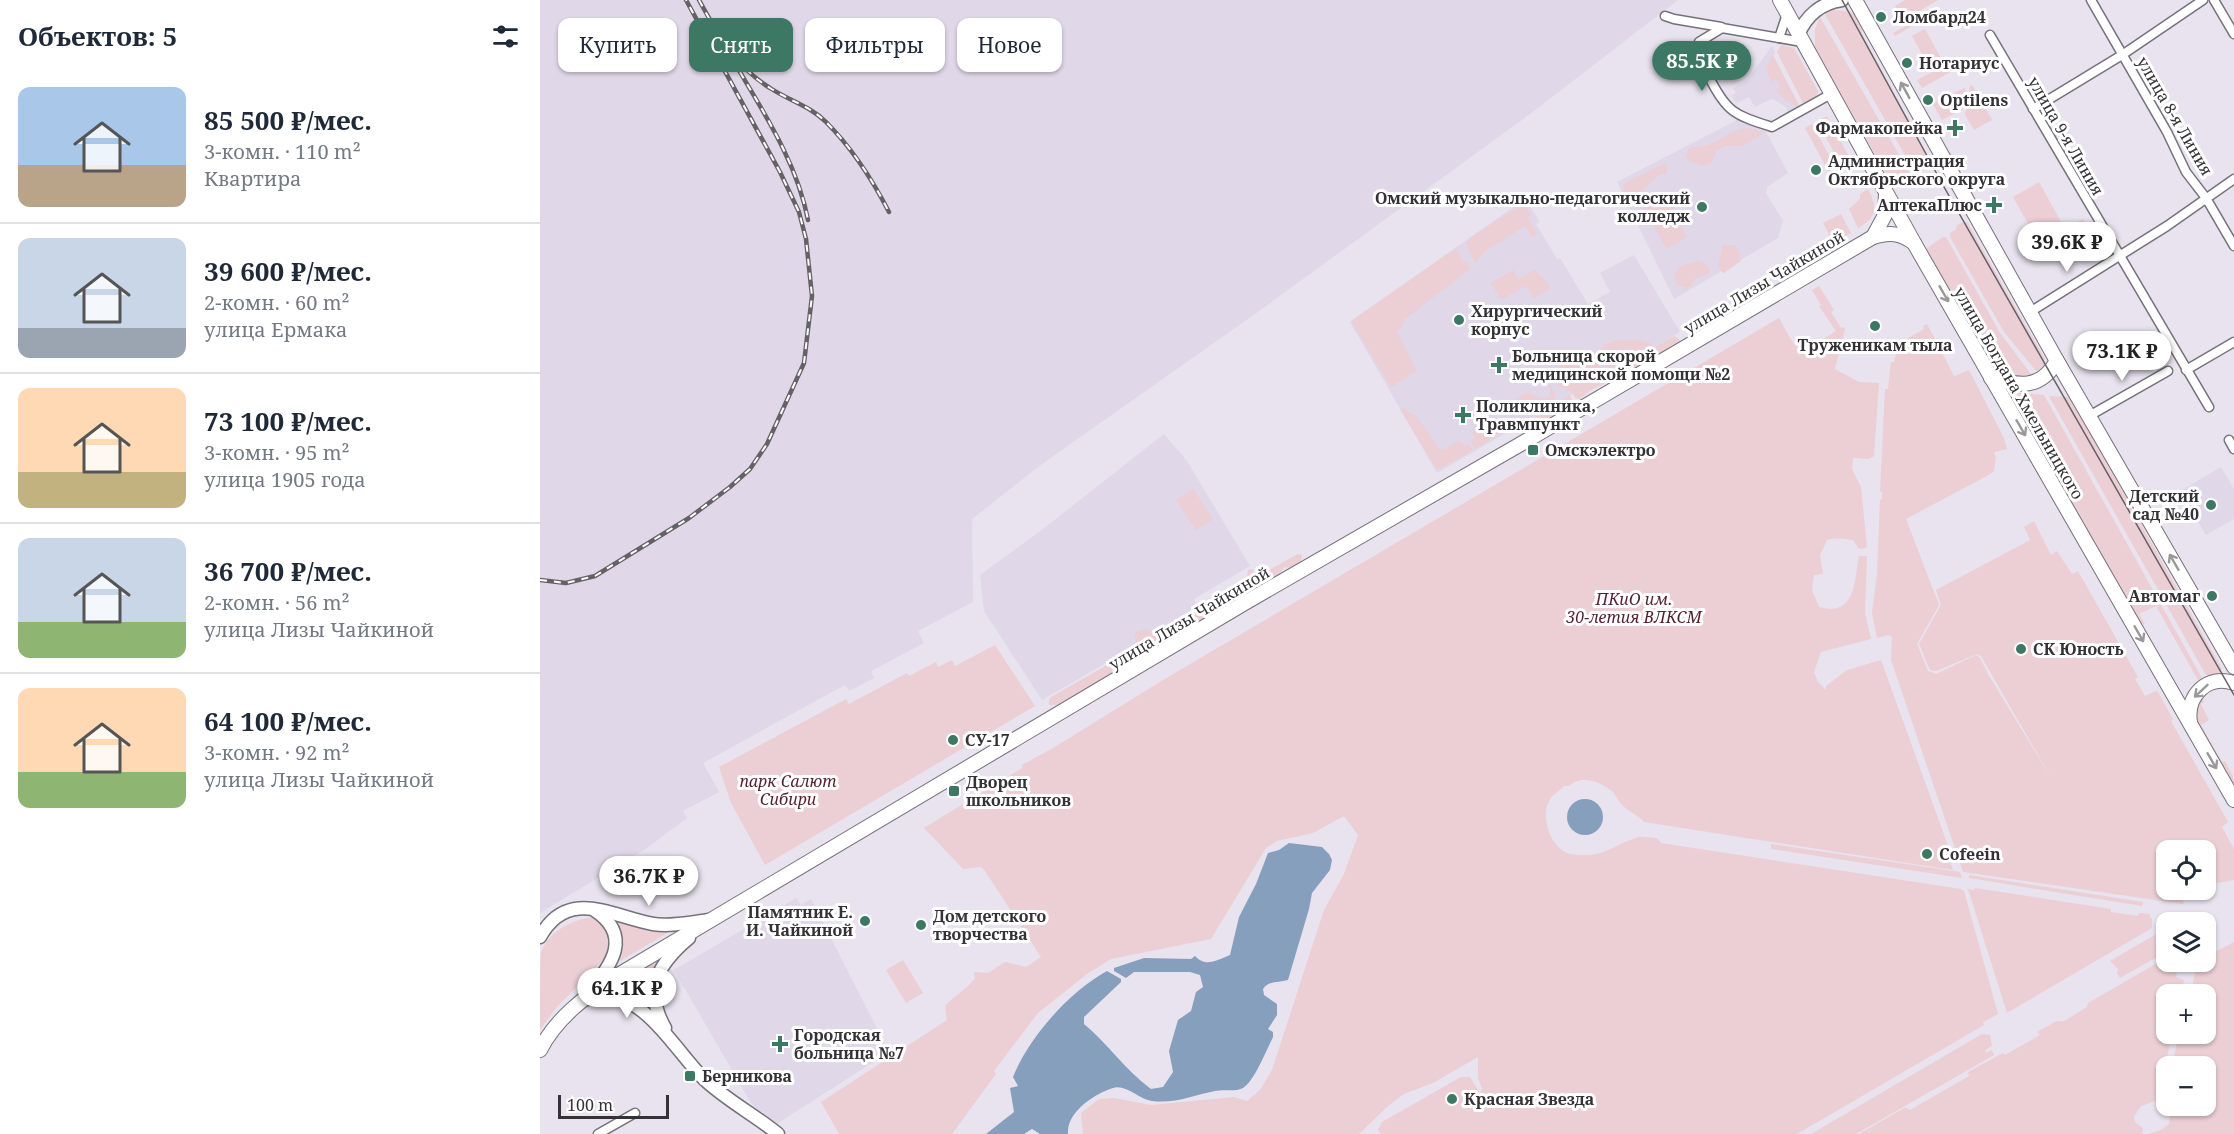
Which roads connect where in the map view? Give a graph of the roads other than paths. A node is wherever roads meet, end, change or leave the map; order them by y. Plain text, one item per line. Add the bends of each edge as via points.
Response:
1 (1780, 0) edge
2 (1842, 0) edge
3 (1847, 0) edge
4 (2091, 0) edge
5 (2203, 0) edge
6 (2214, 0) edge
7 (1857, 4) edge
8 (1787, 14) junction
9 (1665, 16) dead end
10 (1722, 28) junction
11 (2234, 34) edge
12 (1990, 35) dead end
13 (1779, 38) junction
14 (1800, 38) junction
15 (2122, 55) junction
16 (1831, 94) junction
17 (2033, 109) junction
18 (2234, 180) edge
19 (1886, 193) junction
20 (2206, 198) junction
21 (1873, 237) junction
22 (1914, 243) junction
23 (2234, 246) edge
24 (2119, 256) junction
25 (2030, 312) junction
26 (2234, 342) edge
27 (2057, 361) junction
28 (2186, 370) junction
29 (2168, 371) dead end
30 (1991, 378) junction
31 (2209, 407) dead end
32 (2089, 416) junction
33 (2229, 440) dead end
34 (2234, 449) edge
35 (2234, 668) edge
36 (2234, 683) edge
37 (2190, 723) junction
38 (2234, 800) edge
39 (590, 908) junction
40 (711, 919) junction
41 (540, 937) edge
42 (580, 1002) junction
43 (670, 1037) junction
44 (540, 1050) edge
45 (635, 1113) dead end
46 (597, 1134) edge
47 (778, 1134) edge

1 - 8 main road, улица Богдана Хмельницкого
2 - 14 main road via 1812,13 1803,24
3 - 7 main road
4 - 15 street, улица 8-я Линия
5 - 15 street
6 - 11 street
25 -> 7 main road
8 - 13 street
8 - 14 main road, улица Богдана Хмельницкого
9 - 10 street
10 - 13 street
10 - 16 street via 1697,47 1724,104 1736,113 1772,127
12 - 17 street, улица 9-я Линия
13 - 14 street
14 - 16 main road, улица Богдана Хмельницкого
15 - 17 street
15 - 20 street, улица 8-я Линия via 2186,172
16 - 19 main road, улица Богдана Хмельницкого
17 - 24 street, улица 9-я Линия
18 - 20 street
19 - 21 main road via 1885,215
19 - 22 main road, улица Богдана Хмельницкого
20 - 23 street, улица 8-я Линия
20 - 24 street
21 - 22 main road via 1897,234
21 - 40 main road, улица Лизы Чайкиной
22 -> 30 main road, улица Богдана Хмельницкого
24 - 25 street
24 - 28 street, улица 9-я Линия
25 - 27 main road
26 - 28 street
27 - 30 main road via 2044,378 2028,384
27 - 32 main road
28 - 31 street, улица 9-я Линия
29 - 32 street
30 -> 37 main road, улица Богдана Хмельницкого
35 -> 32 main road
33 - 34 street
36 -> 37 main road via 2220,681 2199,690 2190,705
37 -> 38 main road, улица Богдана Хмельницкого
39 - 40 main road via 658,924
39 - 41 main road via 576,909 553,920
39 - 42 main road via 611,923 616,943 606,970
40 - 42 main road, улица Лизы Чайкиной
40 - 43 main road via 672,953 656,979 656,1007
42 - 43 main road via 603,995 622,998
42 - 44 main road, улица Лизы Чайкиной via 559,1022
43 - 47 main road via 706,1080
45 - 46 street

